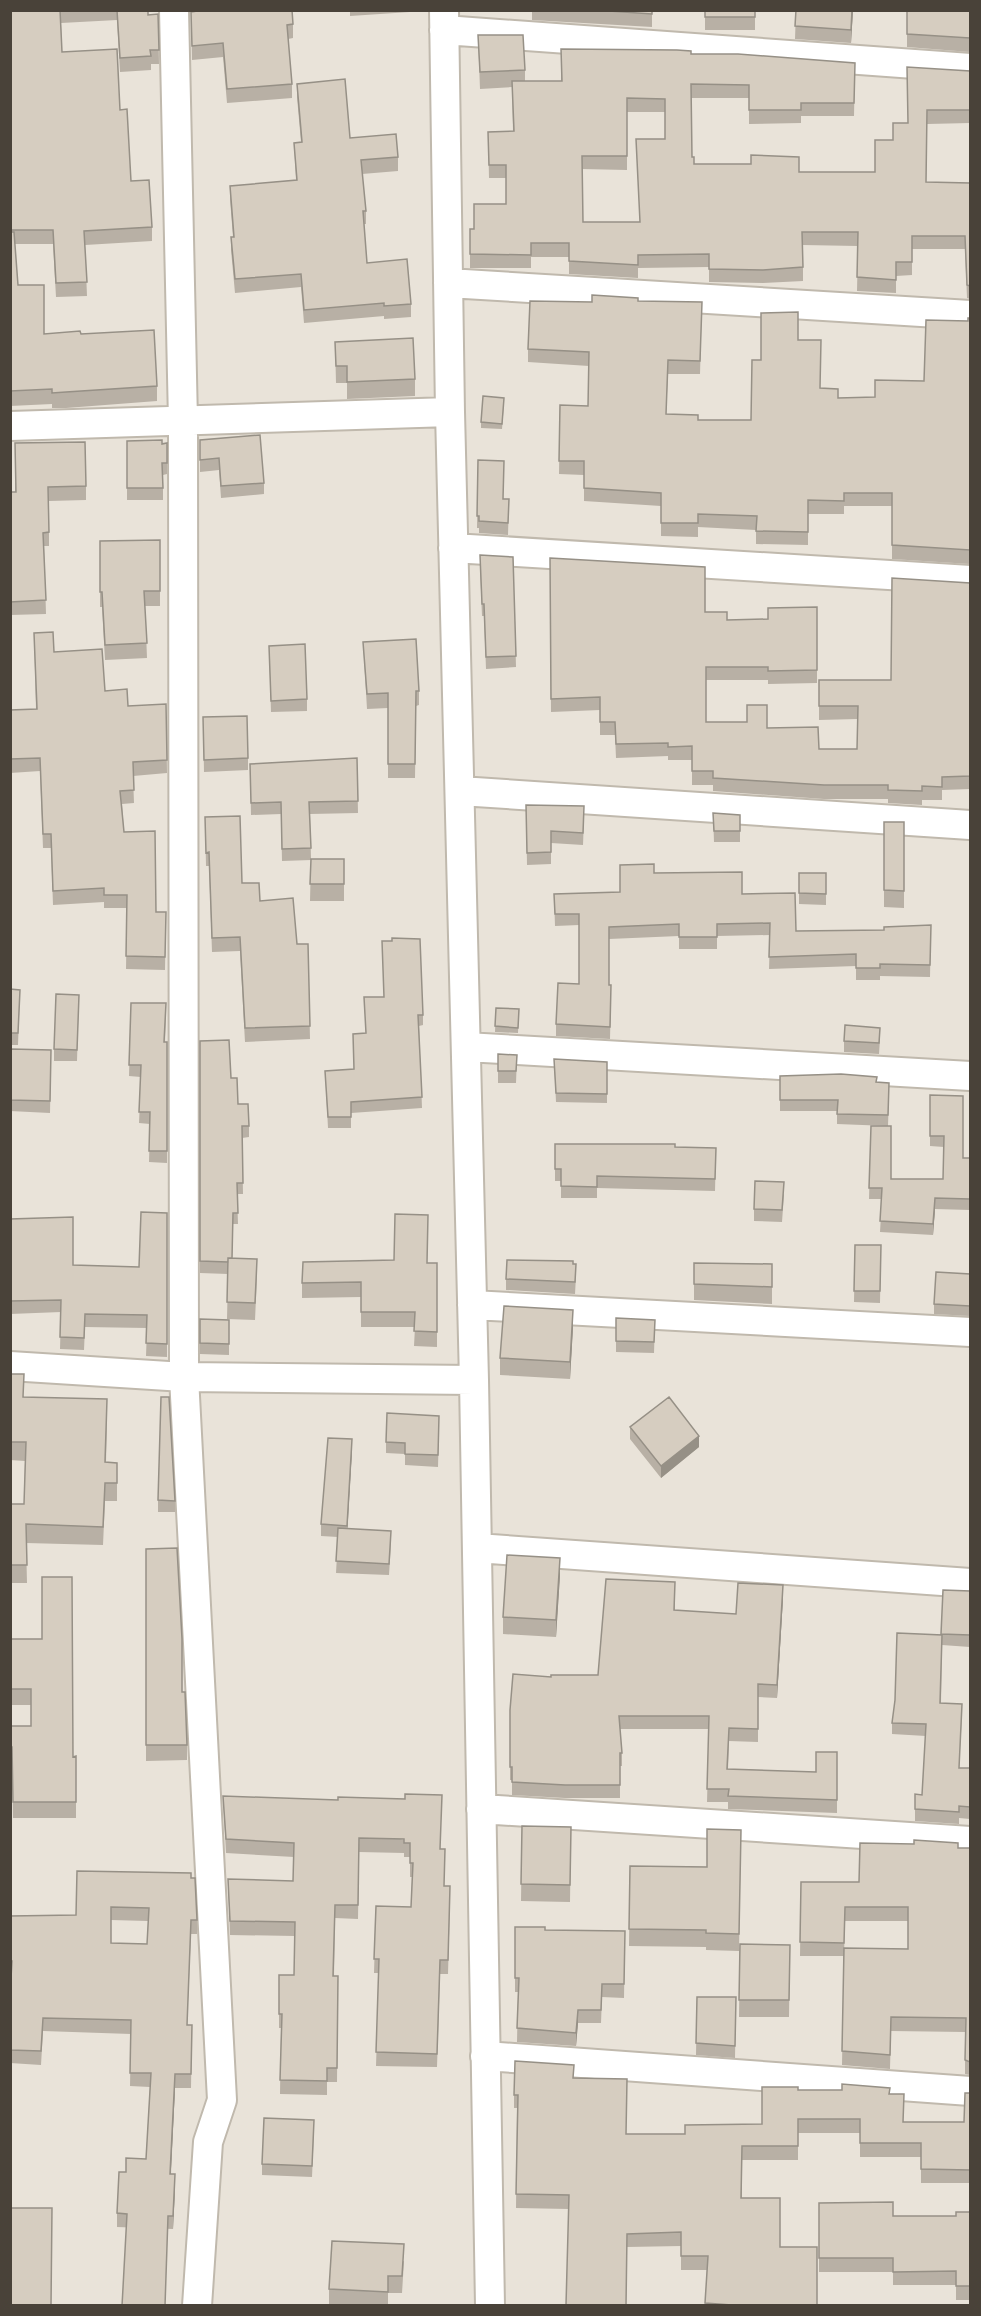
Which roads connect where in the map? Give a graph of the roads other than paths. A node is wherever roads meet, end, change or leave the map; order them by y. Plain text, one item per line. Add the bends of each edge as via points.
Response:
1 (174, 10) edge
2 (444, 20) edge
3 (970, 68) edge
4 (448, 283) junction
5 (970, 315) edge
6 (450, 412) junction
7 (183, 421) junction
8 (10, 426) edge
9 (453, 548) junction
10 (970, 579) edge
11 (460, 791) junction
12 (970, 825) edge
13 (466, 1047) junction
14 (970, 1076) edge
15 (472, 1305) junction
16 (970, 1332) edge
17 (10, 1366) edge
18 (184, 1377) junction
19 (474, 1380) junction
20 (477, 1548) junction
21 (970, 1583) edge
22 (482, 1809) junction
23 (970, 1841) edge
24 (485, 2056) junction
25 (970, 2091) edge
26 (197, 2306) edge
27 (490, 2306) edge

1 - 7 street
2 - 3 street
2 - 4 street
4 - 5 street
4 - 6 street
6 - 7 street
6 - 9 street
7 - 8 street
7 - 18 street
9 - 10 street
9 - 11 street
11 - 12 street
11 - 13 street
13 - 14 street
13 - 15 street
15 - 16 street
15 - 19 street
17 - 18 street
18 - 19 street
18 - 26 street via 222,2100 208,2142
19 - 20 street
20 - 21 street
20 - 22 street
22 - 23 street
22 - 24 street
24 - 25 street
24 - 27 street

